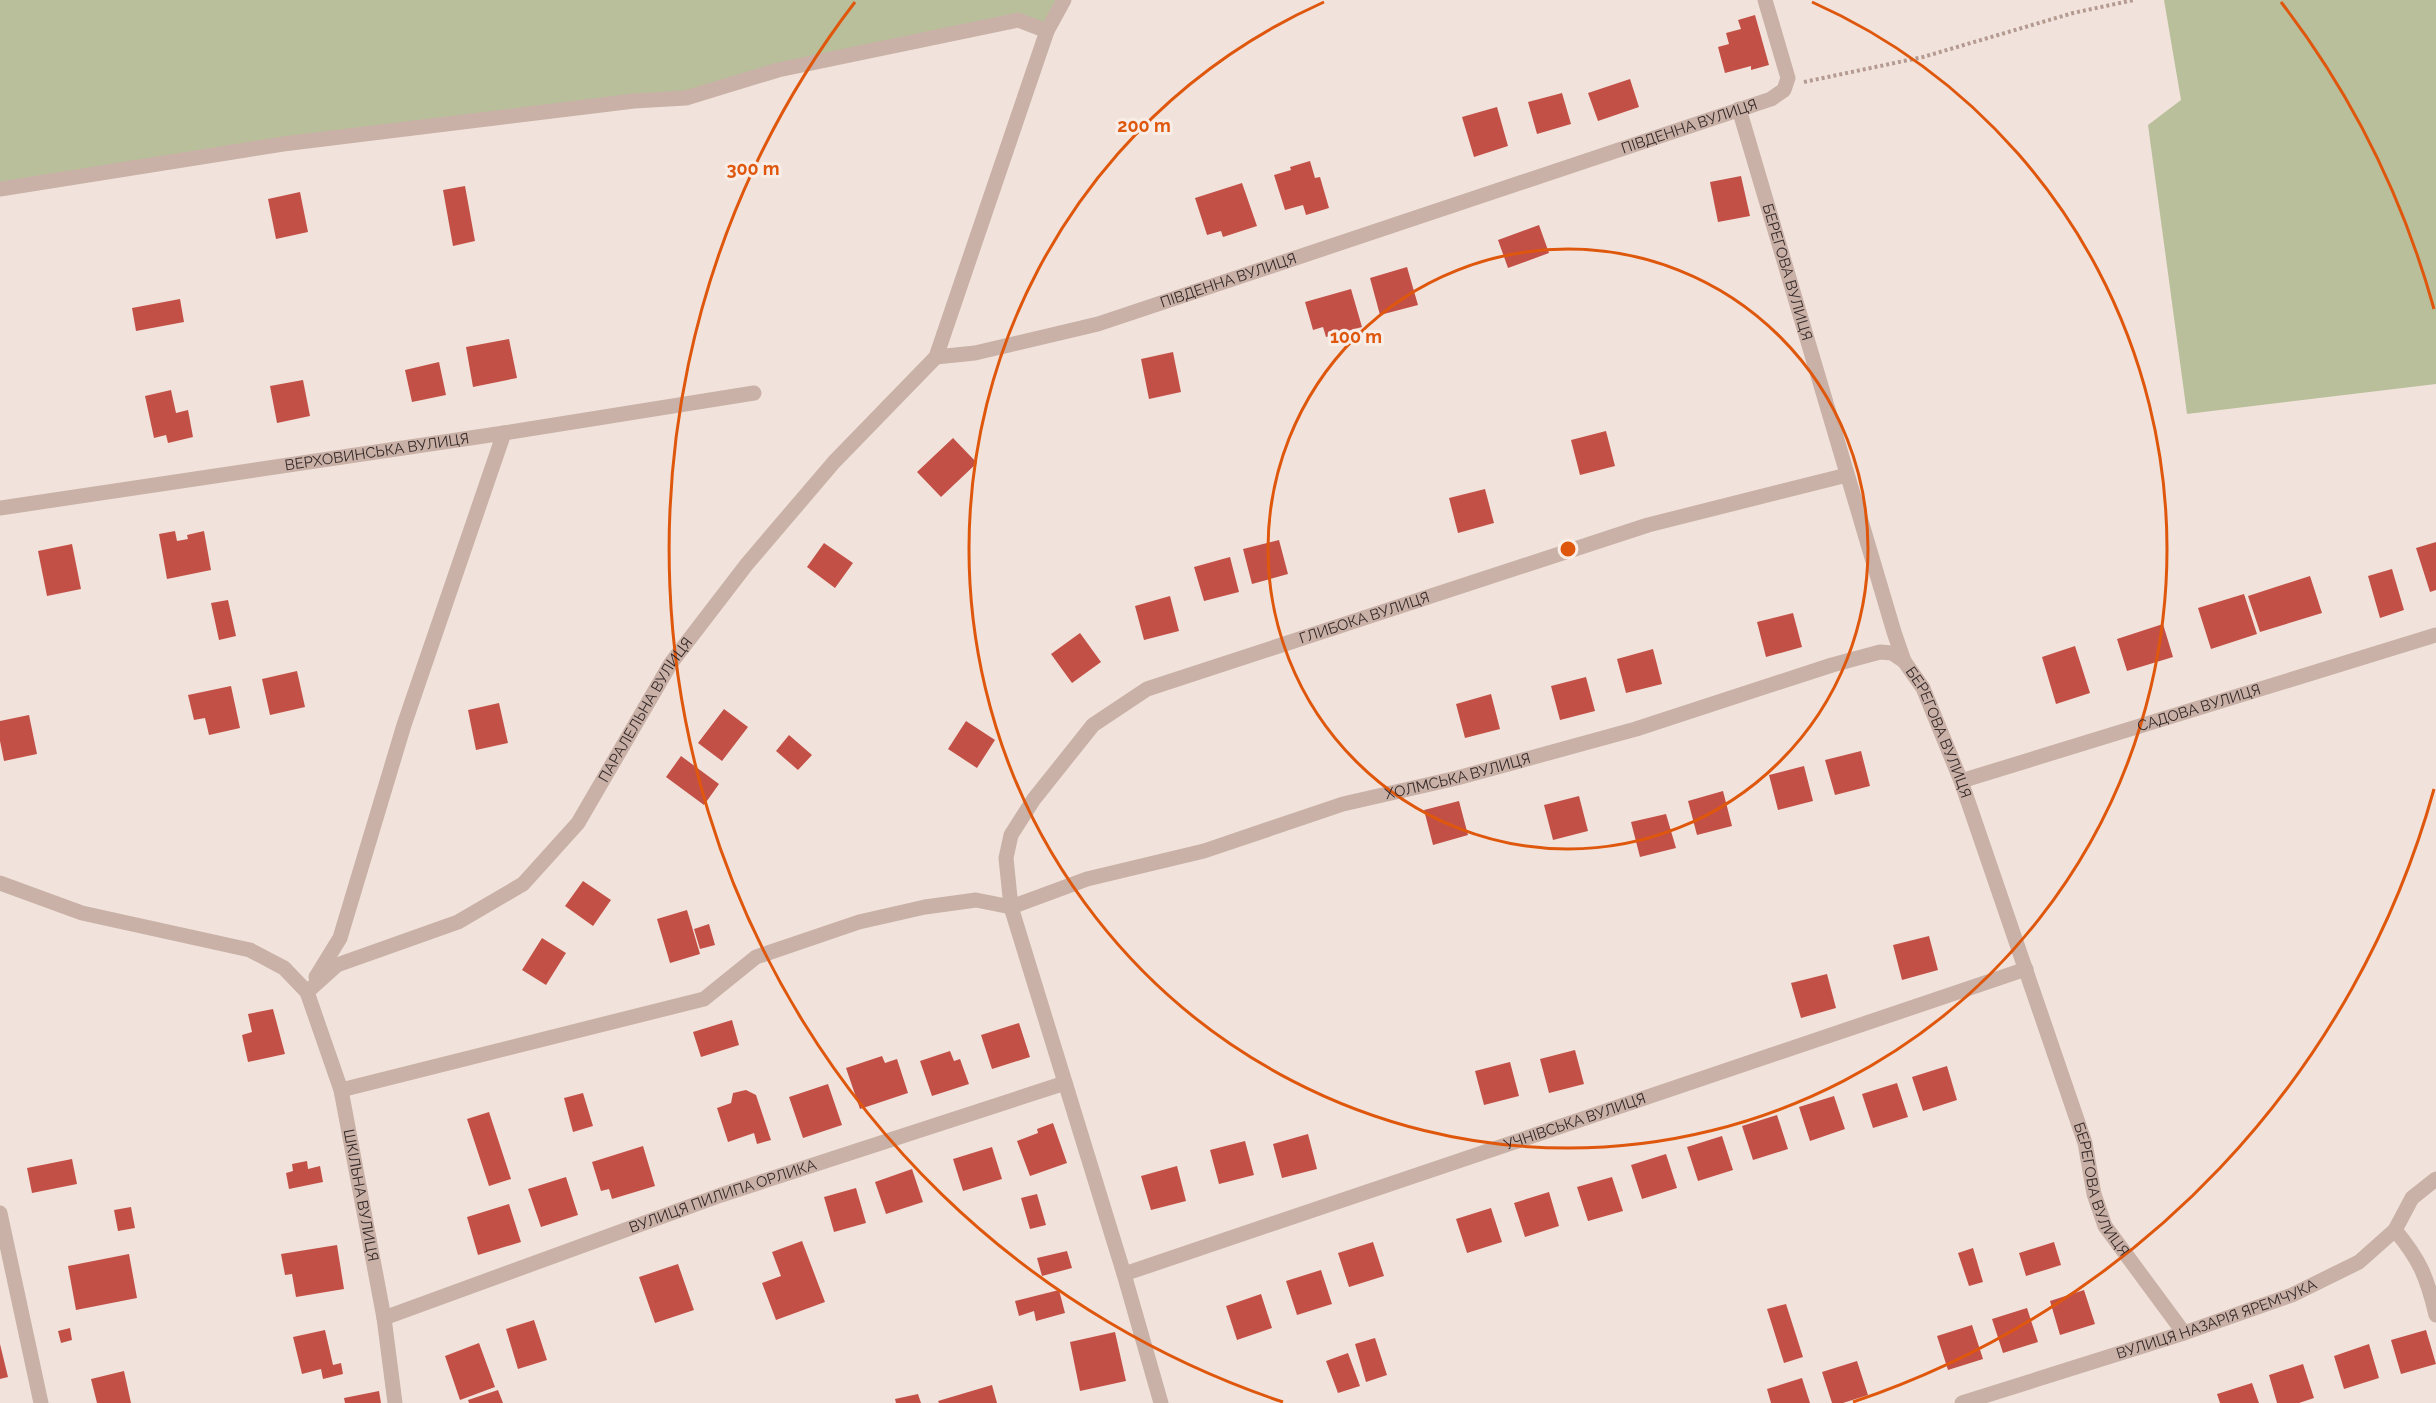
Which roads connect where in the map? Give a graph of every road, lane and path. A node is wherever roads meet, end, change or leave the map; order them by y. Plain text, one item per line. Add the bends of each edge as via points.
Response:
1 (1064, 0) edge
2 (1765, 0) edge
3 (2134, 0) edge
4 (1047, 31) junction
5 (1787, 85) junction
6 (1739, 109) junction
7 (0, 189) edge
8 (936, 357) junction
9 (754, 393) dead end
10 (504, 433) junction
11 (1847, 475) junction
12 (0, 508) edge
13 (2436, 635) edge
14 (1904, 661) junction
15 (1961, 781) junction
16 (0, 883) edge
17 (1011, 907) junction
18 (2026, 969) junction
19 (307, 992) junction
20 (1065, 1083) junction
21 (341, 1090) junction
22 (2436, 1179) edge
23 (0, 1213) edge
24 (2395, 1230) junction
25 (1124, 1274) junction
26 (2436, 1315) edge
27 (384, 1318) junction
28 (2184, 1334) junction
29 (41, 1403) edge
30 (395, 1403) edge
31 (1161, 1403) edge
32 (1962, 1403) edge

1 - 4 street
2 - 5 street
3 - 5 path via 2073,13 1923,57
4 - 7 street via 1017,20 778,70 686,98 283,144
4 - 8 street
5 - 6 street, ПІВДЕННА ВУЛИЦЯ via 1771,99
6 - 8 street, ПІВДЕННА ВУЛИЦЯ via 1098,324 975,353
6 - 11 street, БЕРЕГОВА ВУЛИЦЯ
8 - 19 street, ПАРАЛЕЛЬНА ВУЛИЦЯ via 834,462 747,564 671,663 578,823 523,884 458,922 337,965
9 - 10 street, ВЕРХОВИНСЬКА ВУЛИЦЯ
10 - 12 street, ВЕРХОВИНСЬКА ВУЛИЦЯ
10 - 19 street via 404,725 340,938
11 - 14 street, БЕРЕГОВА ВУЛИЦЯ
11 - 17 street, ГЛИБОКА ВУЛИЦЯ via 1648,525 1147,689 1093,725 1034,799 1011,835 1006,858
13 - 15 street, САДОВА ВУЛИЦЯ
14 - 15 street, БЕРЕГОВА ВУЛИЦЯ via 1923,688
14 - 17 street, ХОЛМСЬКА ВУЛИЦЯ via 1880,652 1636,729 1457,778 1343,804 1204,851 1087,879
15 - 18 street, БЕРЕГОВА ВУЛИЦЯ
16 - 19 street via 82,913 250,950 284,968
17 - 20 street, ГЛИБОКА ВУЛИЦЯ
17 - 21 street via 976,900 859,922 756,957 704,999
18 - 25 street, УЧНІВСЬКА ВУЛИЦЯ
18 - 28 street, БЕРЕГОВА ВУЛИЦЯ via 2085,1143 2094,1194 2105,1226
19 - 21 street, ШКІЛЬНА ВУЛИЦЯ
20 - 25 street, ГЛИБОКА ВУЛИЦЯ
20 - 27 street, ВУЛИЦЯ ПИЛИПА ОРЛИКА via 721,1195
21 - 27 street, ШКІЛЬНА ВУЛИЦЯ
22 - 24 street, ВУЛИЦЯ НАЗАРІЯ ЯРЕМЧУКА via 2412,1198
23 - 29 street
24 - 26 street via 2420,1265
24 - 28 street, ВУЛИЦЯ НАЗАРІЯ ЯРЕМЧУКА via 2359,1262 2292,1295
25 - 31 street, ГЛИБОКА ВУЛИЦЯ
27 - 30 street, ШКІЛЬНА ВУЛИЦЯ
28 - 32 street, ВУЛИЦЯ НАЗАРІЯ ЯРЕМЧУКА

